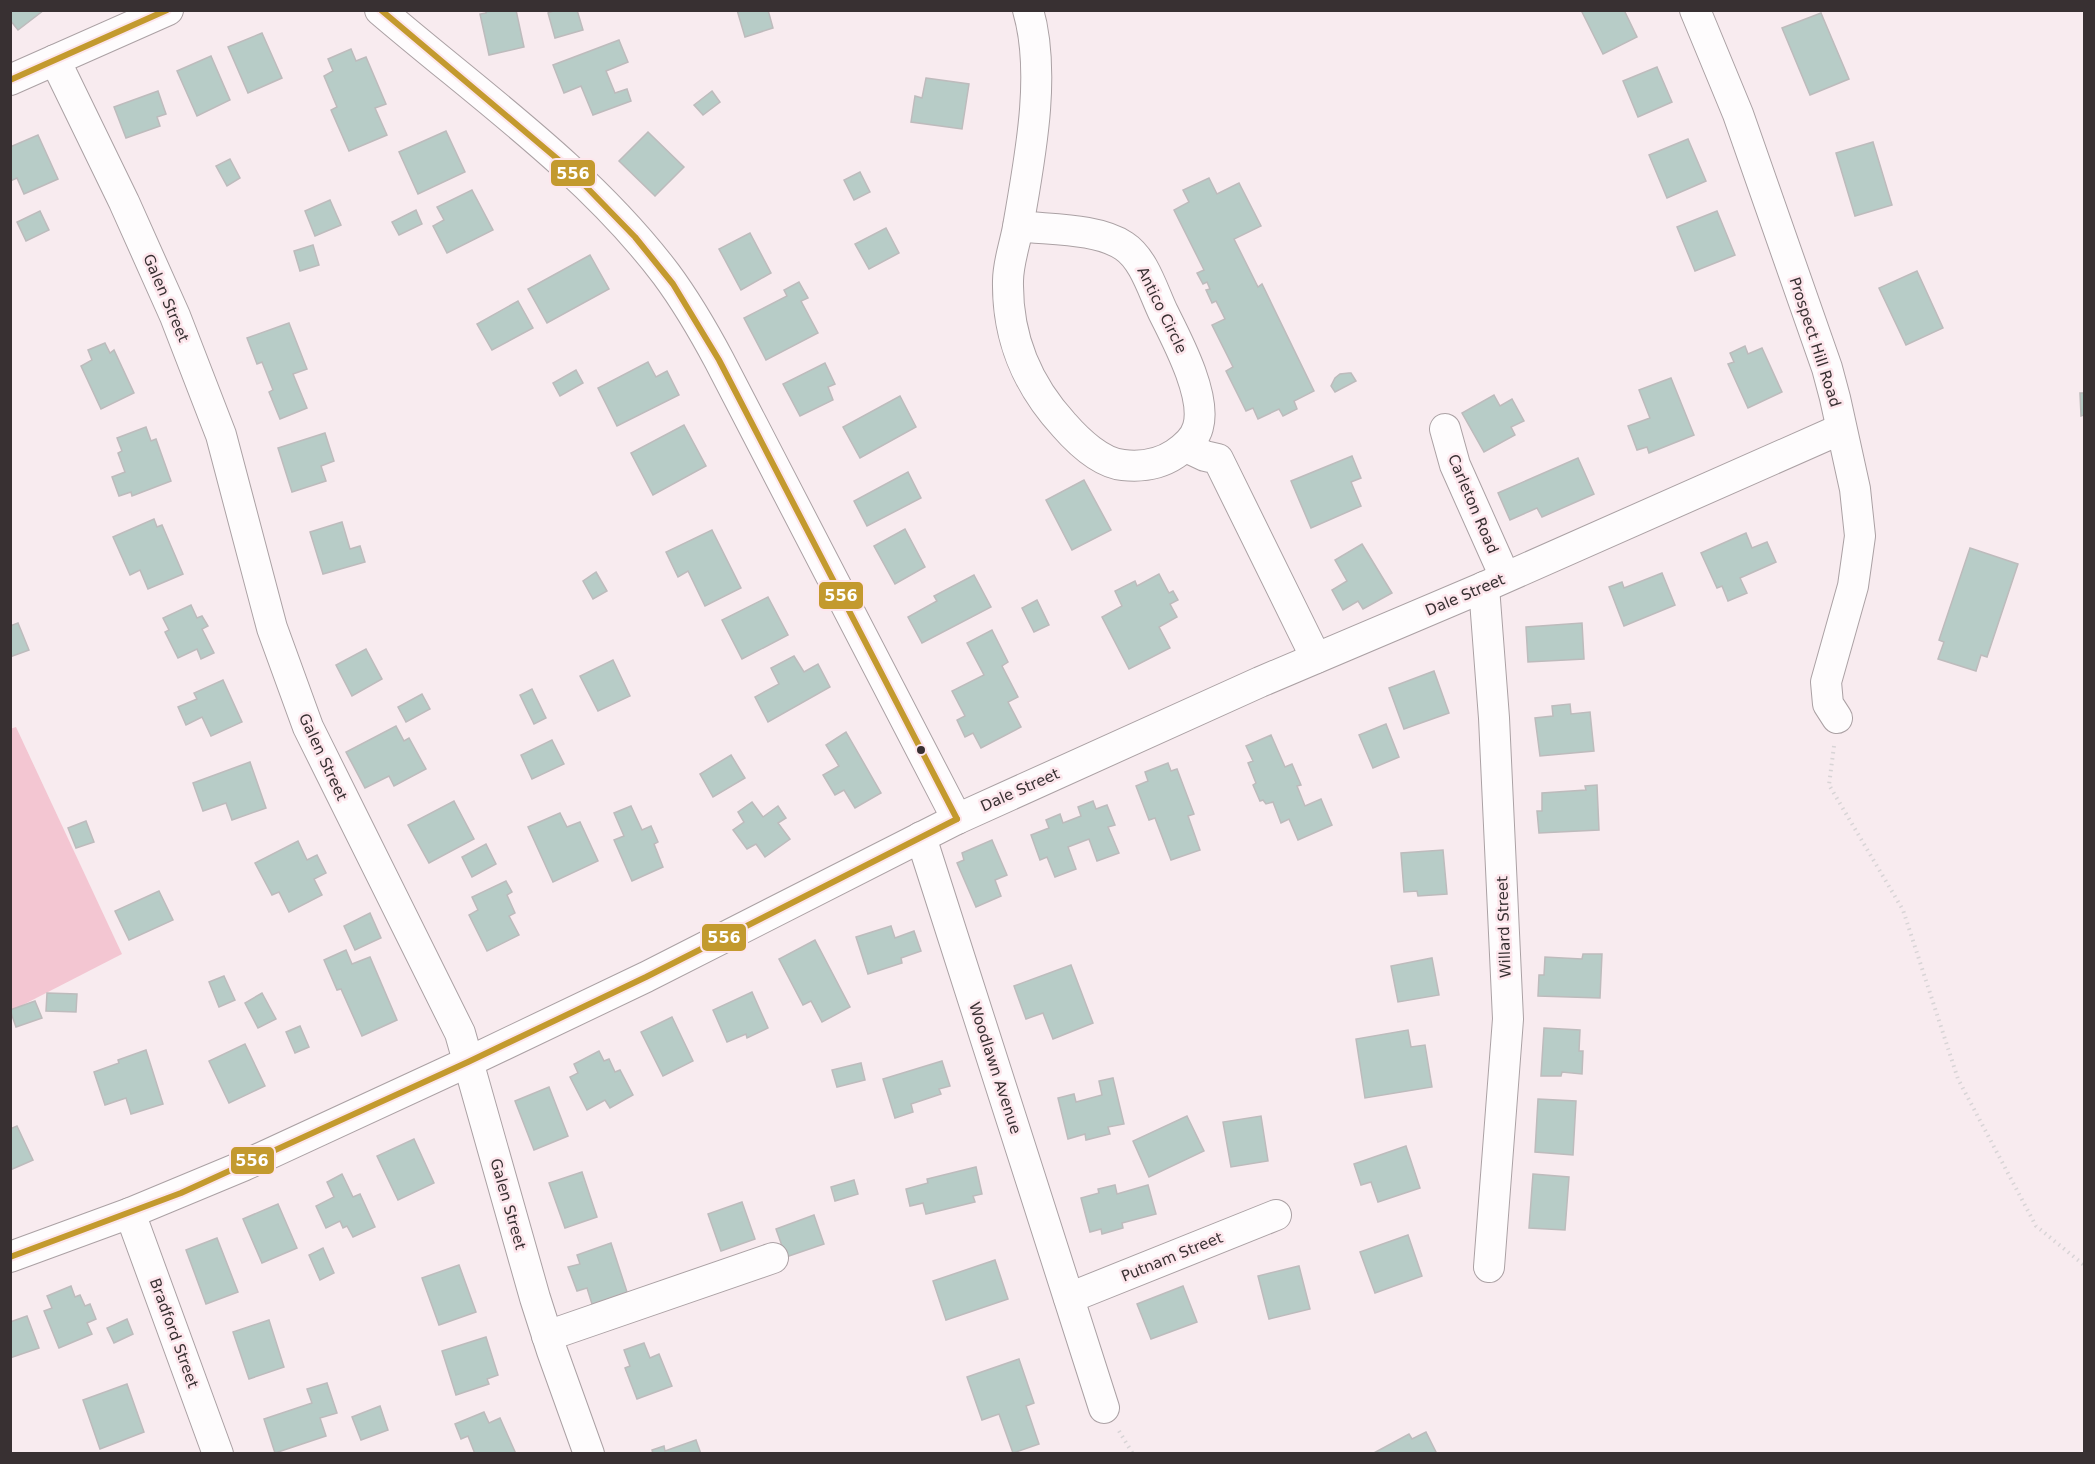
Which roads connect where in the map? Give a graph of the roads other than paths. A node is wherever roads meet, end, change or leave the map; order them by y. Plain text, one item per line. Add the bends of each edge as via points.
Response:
1 (168, 10) edge
2 (380, 10) edge
3 (1028, 10) edge
4 (1695, 10) edge
5 (55, 60) junction
6 (10, 80) edge
7 (1018, 226) junction
8 (1445, 429) dead end
9 (1841, 429) junction
10 (1186, 447) junction
11 (1494, 582) junction
12 (1316, 658) junction
13 (1837, 718) road end
14 (957, 819) junction
15 (921, 837) junction
16 (468, 1062) junction
17 (130, 1213) junction
18 (1276, 1215) dead end
19 (10, 1257) edge
20 (773, 1258) dead end
21 (1489, 1268) dead end
22 (1069, 1298) junction
23 (547, 1336) junction
24 (1104, 1408) dead end
25 (218, 1454) edge
26 (590, 1454) edge

1 - 5 street
2 - 14 street via 563,165 634,235 666,274 719,360
3 - 7 street via 1036,95
4 - 9 street, Prospect Hill Road via 1738,114 1827,368
5 - 6 street
5 - 16 street, Galen Street via 175,316 221,435 272,628 308,727 448,1005
7 - 10 street, Antico Circle via 1105,236 1126,247 1139,261 1193,381 1199,405 1198,428
7 - 10 street via 1008,279 1010,317 1034,388 1052,413 1100,456 1121,465 1166,461
8 - 11 street, Carleton Road
9 - 11 street, Dale Street
9 - 13 street, Prospect Hill Road via 1855,489 1860,536 1853,586 1827,681 1828,704
10 - 12 street via 1218,459
11 - 12 street, Dale Street
11 - 21 street, Willard Street via 1494,718 1508,1019
12 - 14 street, Dale Street
14 - 15 street, Dale Street
15 - 16 street, Dale Street via 646,977
15 - 22 street, Woodlawn Avenue
16 - 17 street, Dale Street via 243,1166
16 - 23 street, Galen Street
17 - 19 street, Dale Street
17 - 25 street, Bradford Street
18 - 22 street, Putnam Street
20 - 23 street
22 - 24 street, Woodlawn Avenue
23 - 26 street, Galen Street

